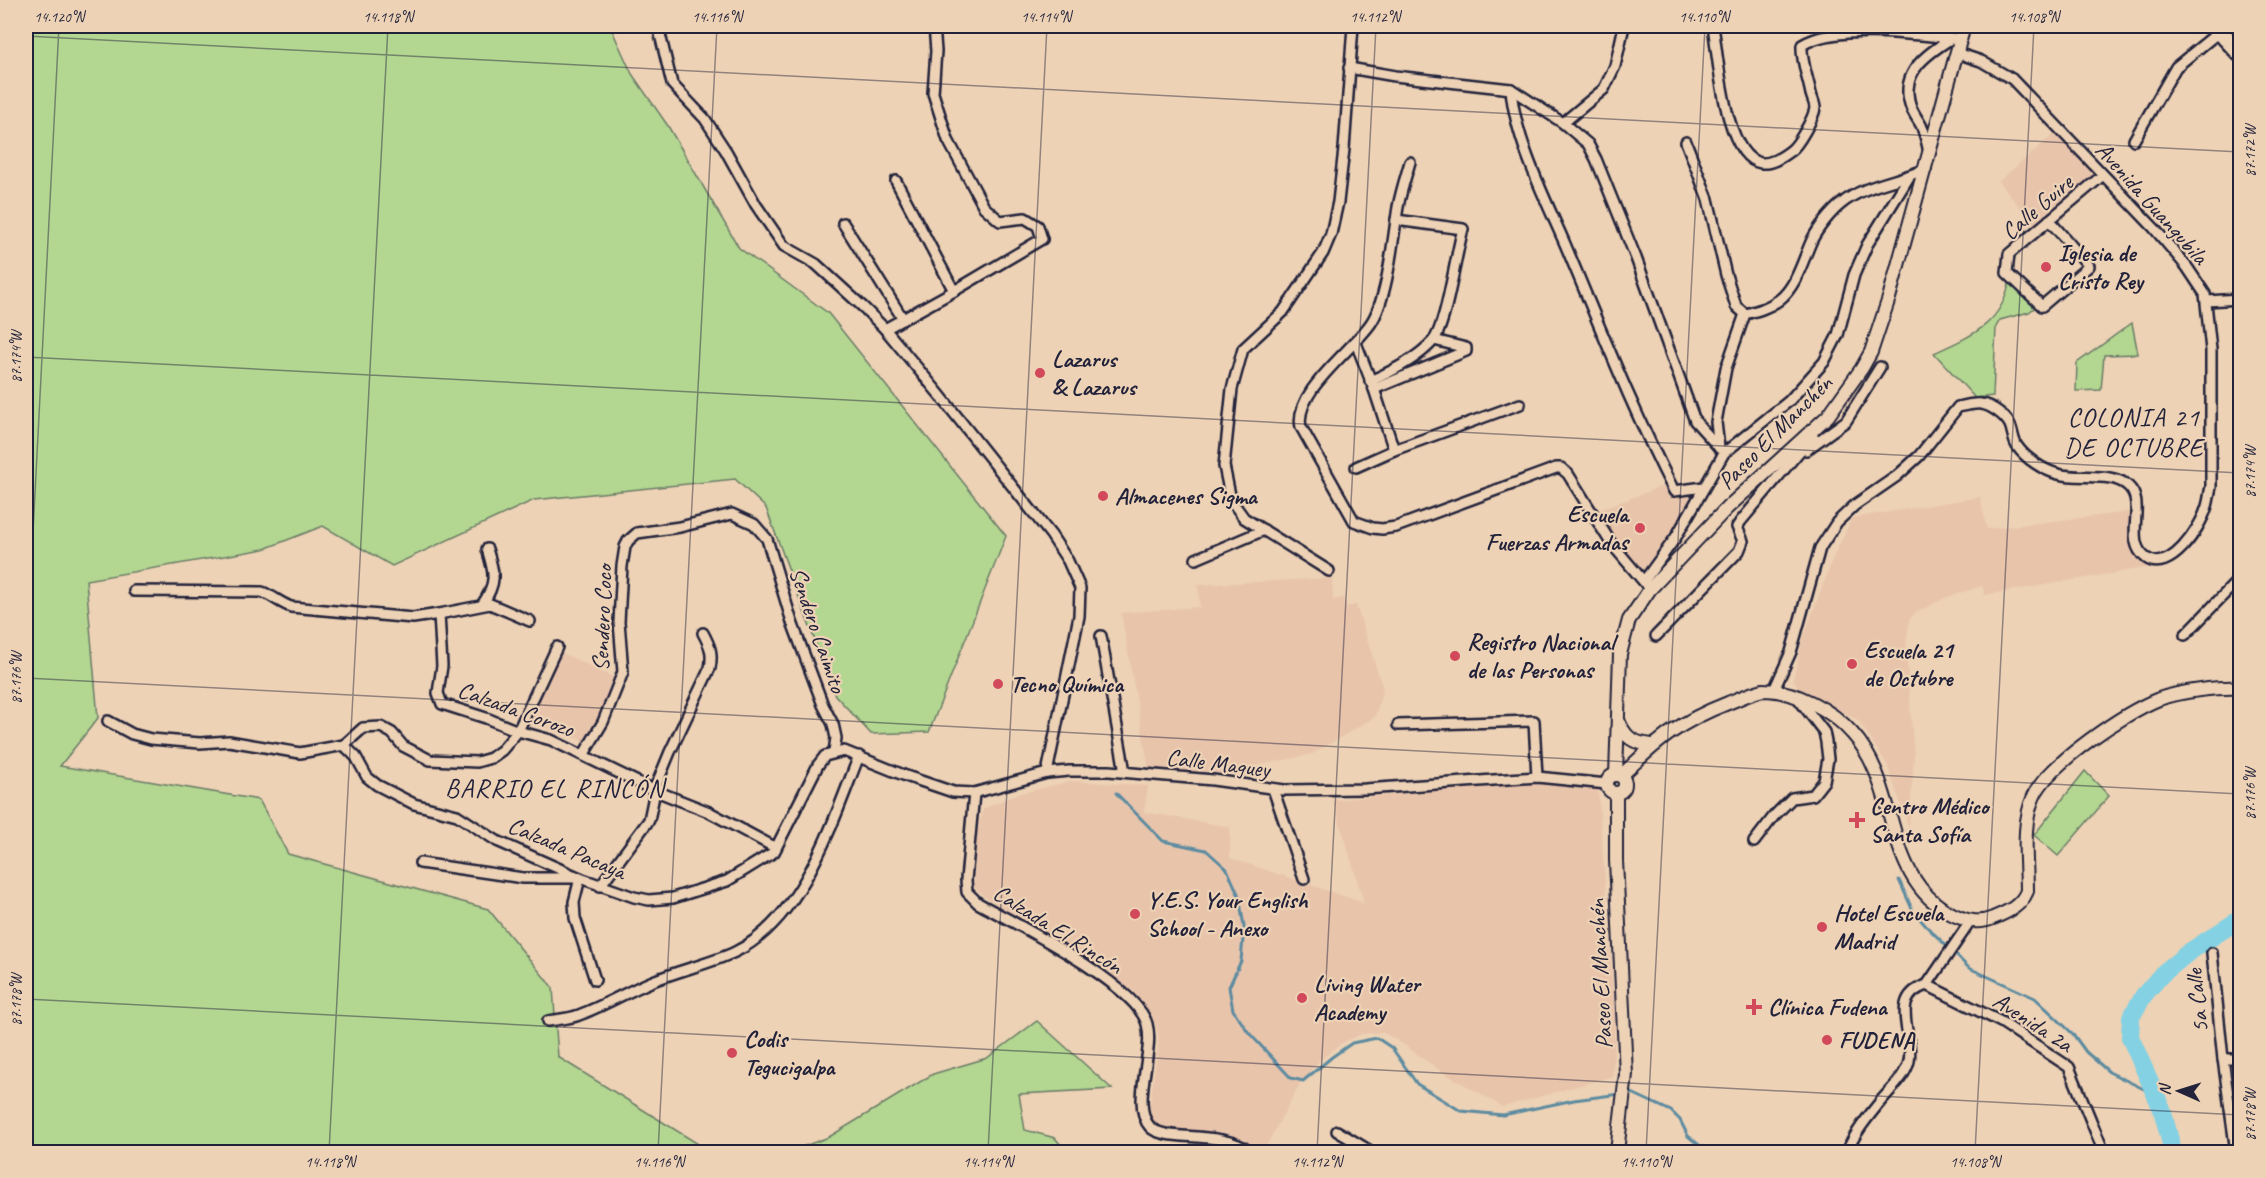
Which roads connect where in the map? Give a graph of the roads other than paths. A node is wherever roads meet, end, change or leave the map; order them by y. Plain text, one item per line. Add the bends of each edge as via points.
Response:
1 (658, 26) edge
2 (934, 26) edge
3 (1353, 26) edge
4 (1624, 26) edge
5 (1713, 26) edge
6 (1964, 26) edge
7 (2217, 28) edge
8 (1957, 38) junction
9 (1957, 53) junction
10 (2241, 53) edge
11 (1349, 68) junction
12 (1511, 90) junction
13 (1563, 123) junction
14 (2134, 140) dead end
15 (1686, 142) dead end
16 (1929, 156) junction
17 (1410, 162) dead end
18 (1926, 169) junction
19 (2103, 175) junction
20 (1909, 177) junction
21 (896, 181) dead end
22 (1396, 220) junction
23 (2049, 220) junction
24 (843, 223) dead end
25 (954, 291) junction
26 (2241, 299) edge
27 (2207, 301) junction
28 (1745, 314) junction
29 (903, 320) junction
30 (885, 329) junction
31 (1434, 340) junction
32 (1356, 343) junction
33 (1880, 367) dead end
34 (1372, 385) junction
35 (1520, 404) dead end
36 (1828, 416) junction
37 (1394, 450) junction
38 (1721, 451) junction
39 (1798, 454) junction
40 (1356, 467) dead end
41 (1704, 487) junction
42 (754, 524) joint
43 (1264, 530) junction
44 (488, 549) dead end
45 (1196, 559) dead end
46 (1329, 571) dead end
47 (2241, 578) edge
48 (1647, 585) junction
49 (134, 591) dead end
50 (482, 605) junction
51 (439, 614) junction
52 (530, 621) dead end
53 (703, 633) dead end
54 (2185, 635) dead end
55 (1101, 636) dead end
56 (1656, 636) dead end
57 (557, 647) dead end
58 (2241, 688) edge
59 (1774, 690) junction
60 (1797, 697) junction
61 (1616, 717) junction
62 (108, 721) dead end
63 (1398, 724) dead end
64 (518, 731) junction
65 (344, 745) junction
66 (1652, 745) junction
67 (834, 752) junction
68 (584, 754) junction
69 (859, 756) junction
70 (1125, 772) junction
71 (1047, 773) junction
72 (1537, 777) junction
73 (1615, 782) junction
74 (1273, 789) junction
75 (656, 791) junction
76 (974, 793) junction
77 (1754, 843) dead end
78 (776, 848) junction
79 (420, 862) dead end
80 (580, 878) junction
81 (1304, 879) dead end
82 (600, 886) junction
83 (1970, 922) junction
84 (2212, 953) dead end
85 (595, 980) dead end
86 (1927, 985) junction
87 (548, 1021) dead end
88 (2223, 1059) junction
89 (2241, 1059) edge
90 (1337, 1131) dead end
91 (1250, 1152) edge
92 (1372, 1152) edge
93 (1617, 1152) edge
94 (1847, 1152) edge
95 (2103, 1152) edge
96 (2236, 1152) edge

1 - 30 street via 672,84 705,119 784,246 816,264
2 - 25 street via 933,93 948,140 984,207 1000,221 1025,218 1038,226 1042,239
3 - 11 street
4 - 13 street via 1604,89
5 - 8 street via 1721,91 1738,143 1760,163 1775,161 1794,149 1815,108 1802,54 1802,45 1811,39 1858,33
6 - 8 street, Paseo El Manchén
7 - 10 highway
7 - 14 street via 2176,67
8 - 9 street, Paseo El Manchén
8 - 16 street via 1930,51 1914,68 1907,85 1909,103 1921,125
9 - 16 street, Paseo El Manchén
9 - 19 street, Avenida Guangubila via 1981,60 2012,78
11 - 12 street
11 - 43 street via 1344,149 1331,234 1323,253 1283,312 1243,349 1232,389 1224,466 1231,500 1244,518
12 - 13 street
12 - 41 street via 1512,111 1540,185 1655,454 1674,491
13 - 38 street via 1588,144 1596,159 1695,421
15 - 28 street via 1708,199 1736,306
16 - 18 street, Paseo El Manchén
17 - 22 street
18 - 20 street
18 - 36 street, Paseo El Manchén via 1871,352
19 - 23 street, Calle Guire
19 - 27 street, Avenida Guangubila via 2187,267
20 - 28 street via 1860,190 1839,205 1814,237 1794,281 1780,299
20 - 38 street via 1868,245 1854,276 1838,335 1824,362 1789,401
21 - 25 street
22 - 31 street via 1463,229 1442,323
22 - 32 street via 1373,321
23 - 23 street, Calle Guire via 2009,254 2007,273 2043,306 2089,266
24 - 29 street
25 - 29 street
26 - 27 street
27 - 59 street, Avenida Guangubila via 2211,487 2199,526 2172,558 2156,562 2139,550 2135,536 2136,504 2130,487 2120,480 2057,474 2030,460 2016,445 2009,423 1995,410 1981,404 1958,407 1919,456 1898,476 1855,505 1837,522 1820,548 1791,652
28 - 38 street via 1726,369 1716,422
29 - 30 street
30 - 71 street via 1051,535 1080,588 1079,616
31 - 34 street
31 - 34 street via 1466,351
32 - 34 street
32 - 48 street via 1319,381 1305,399 1298,417 1354,520 1373,528 1396,527 1561,468 1611,543
33 - 39 street via 1846,421
34 - 37 street
35 - 37 street
36 - 39 street
36 - 48 street, Paseo El Manchén
37 - 40 street
38 - 41 street
39 - 56 street via 1737,527 1743,541 1739,551
41 - 48 street
42 - 67 street, Sendero Caimito via 767,539 792,622 833,724
42 - 68 street, Sendero Coco via 739,516 723,516 632,536 625,547 619,622 623,672 603,722
43 - 45 street
43 - 46 street
44 - 50 street via 495,574
47 - 54 street
48 - 61 street, Paseo El Manchén via 1629,620 1620,654
49 - 51 street via 262,592 291,607 413,618
50 - 51 street
50 - 52 street via 499,606
51 - 64 street, Calzada Corozo via 442,666 438,693 442,704
53 - 75 street via 711,647 710,668
55 - 70 street
57 - 64 street
58 - 83 street via 2226,687 2154,702 2096,735 2047,777 2034,795 2027,817 2024,900 1991,920
59 - 60 street
59 - 66 street via 1754,692 1701,713
60 - 77 street via 1824,732 1828,759 1824,781 1813,795 1792,798
60 - 83 street via 1829,713 1853,733 1871,758 1899,853 1918,885 1940,908
61 - 66 street via 1629,737 1637,743
61 - 73 street, Paseo El Manchén
62 - 65 street via 150,739 229,741 300,753
63 - 72 street via 1534,721
64 - 65 street via 491,759 477,762 430,760 403,747 381,727 363,728
64 - 68 street, Calzada Corozo
65 - 80 street, Calzada Pacaya via 377,785 414,804 457,814 497,841
66 - 73 street
67 - 69 street, Calle Maguey
67 - 78 street, Calzada Pacaya via 818,765
68 - 75 street, Calzada Corozo
69 - 76 street, Calle Maguey via 953,792
69 - 87 street via 809,874 766,930 734,953 653,981 578,1016
70 - 71 street, Calle Maguey
70 - 74 street, Calle Maguey
71 - 76 street, Calle Maguey
72 - 73 street, Calle Maguey
72 - 74 street, Calle Maguey via 1365,789
73 - 93 street, Paseo El Manchén via 1626,1074
74 - 81 street
75 - 78 street, Calzada Corozo via 709,812
75 - 82 street via 649,820
76 - 91 street, Calzada El Rincón via 968,892 978,903 1095,970 1143,1012 1149,1036 1144,1114 1151,1128 1165,1135 1233,1142
78 - 82 street, Calzada Pacaya via 727,881 673,898 649,900
79 - 80 street via 523,878
80 - 82 street, Calzada Pacaya
80 - 85 street via 575,918
83 - 86 street
84 - 88 street, 5a Calle
86 - 94 street via 1914,992 1904,1012 1910,1049 1908,1067
86 - 95 street, Avenida 2a via 2001,1022 2069,1067
88 - 89 street
88 - 96 street, 5a Calle
90 - 92 street

